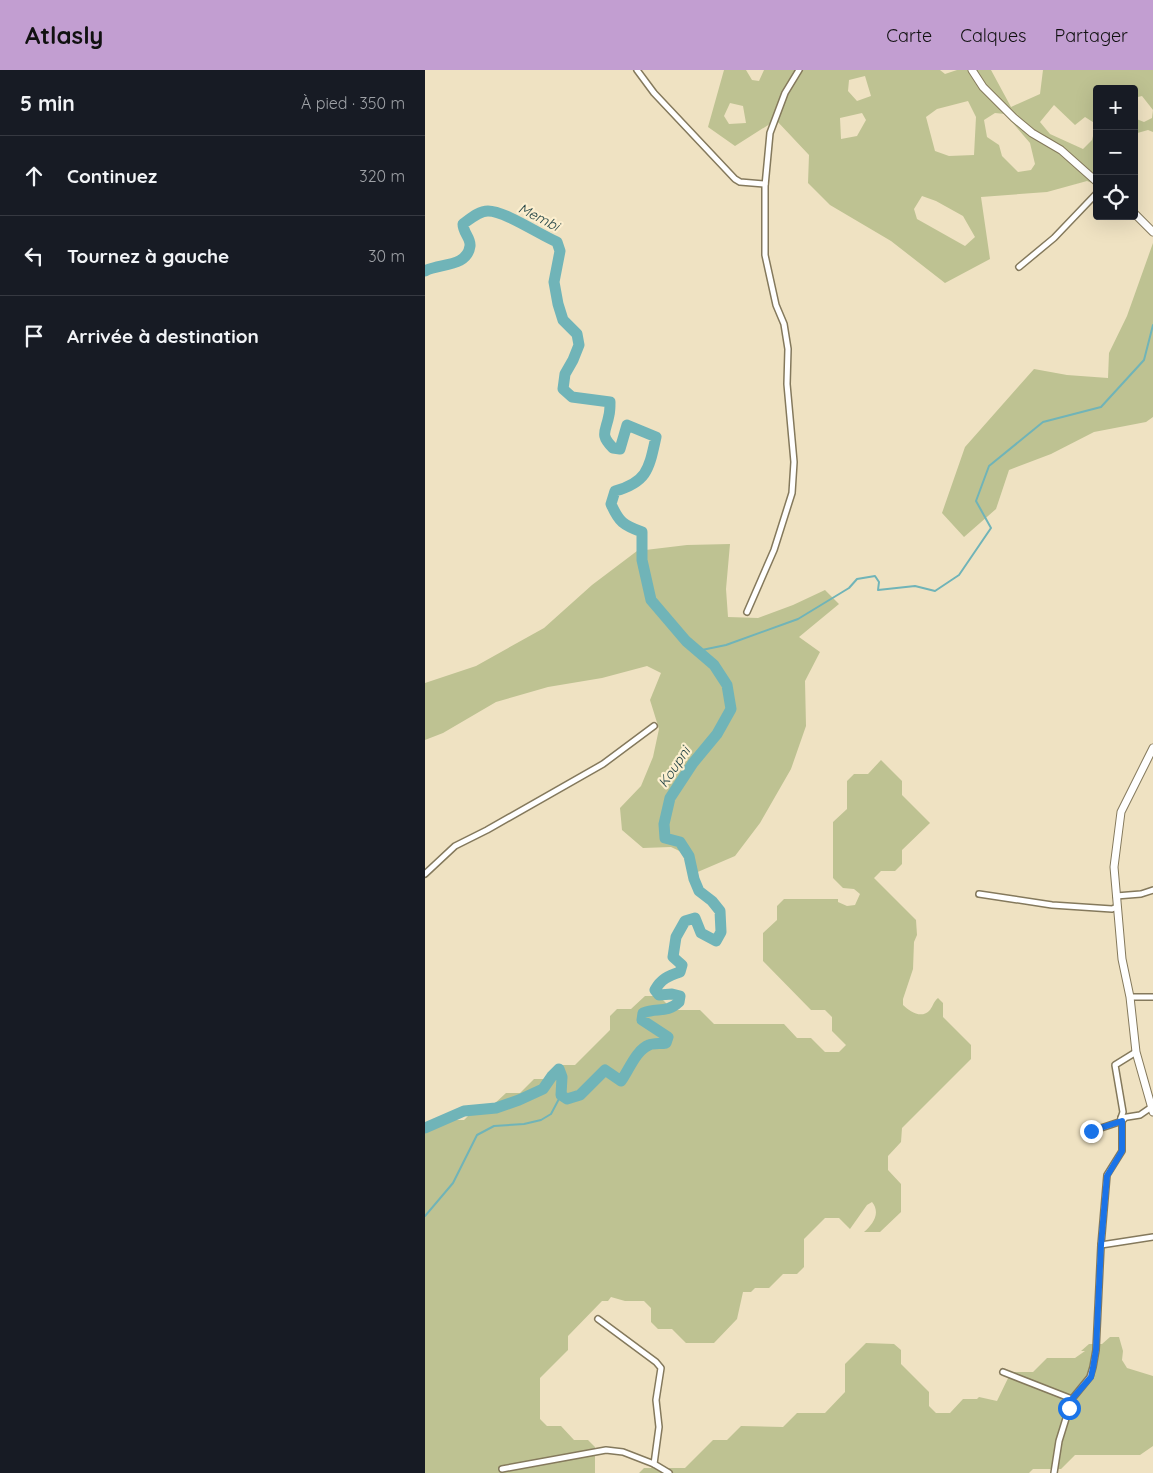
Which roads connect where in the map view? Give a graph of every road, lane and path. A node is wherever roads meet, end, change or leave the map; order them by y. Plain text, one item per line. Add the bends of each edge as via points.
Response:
1 (637, 70) edge
2 (799, 70) edge
3 (972, 70) edge
4 (1093, 178) edge
5 (765, 184) junction
6 (1093, 197) edge
7 (1138, 217) edge
8 (1153, 232) edge
9 (1019, 267) dead end
10 (747, 612) dead end
11 (654, 726) dead end
12 (1153, 749) edge
13 (425, 874) edge
14 (1153, 890) edge
15 (979, 894) dead end
16 (1116, 896) junction
17 (1117, 907) junction
18 (1130, 997) junction
19 (1153, 998) edge
20 (1136, 1052) junction
21 (1152, 1108) edge
22 (1122, 1120) junction
23 (1091, 1131) dead end
24 (1153, 1237) edge
25 (1101, 1245) junction
26 (598, 1319) dead end
27 (1003, 1372) dead end
28 (1072, 1399) junction
29 (654, 1464) junction
30 (502, 1469) dead end
31 (669, 1473) edge
32 (1054, 1473) edge

1 - 5 street via 654,93 735,179
2 - 5 street via 785,93 770,133
3 - 4 street via 983,87 1015,118 1032,133 1061,150
5 - 10 street via 765,255 788,349 787,384 794,462 791,493 774,550
6 - 9 street via 1054,238
7 - 8 street
11 - 13 street via 603,764 455,846
12 - 16 street via 1121,812 1114,867
14 - 16 street
15 - 17 street via 1052,905 1112,910
16 - 17 street
17 - 18 street
18 - 19 street
18 - 20 street
20 - 21 street
20 - 22 street via 1115,1065
21 - 22 street
22 - 23 street
22 - 25 street via 1122,1151 1107,1176
24 - 25 street
25 - 28 street via 1093,1368 1091,1377
26 - 29 street via 661,1368 656,1400 659,1427
27 - 28 street
28 - 32 street via 1055,1454
29 - 30 street via 623,1452 605,1450
29 - 31 street

